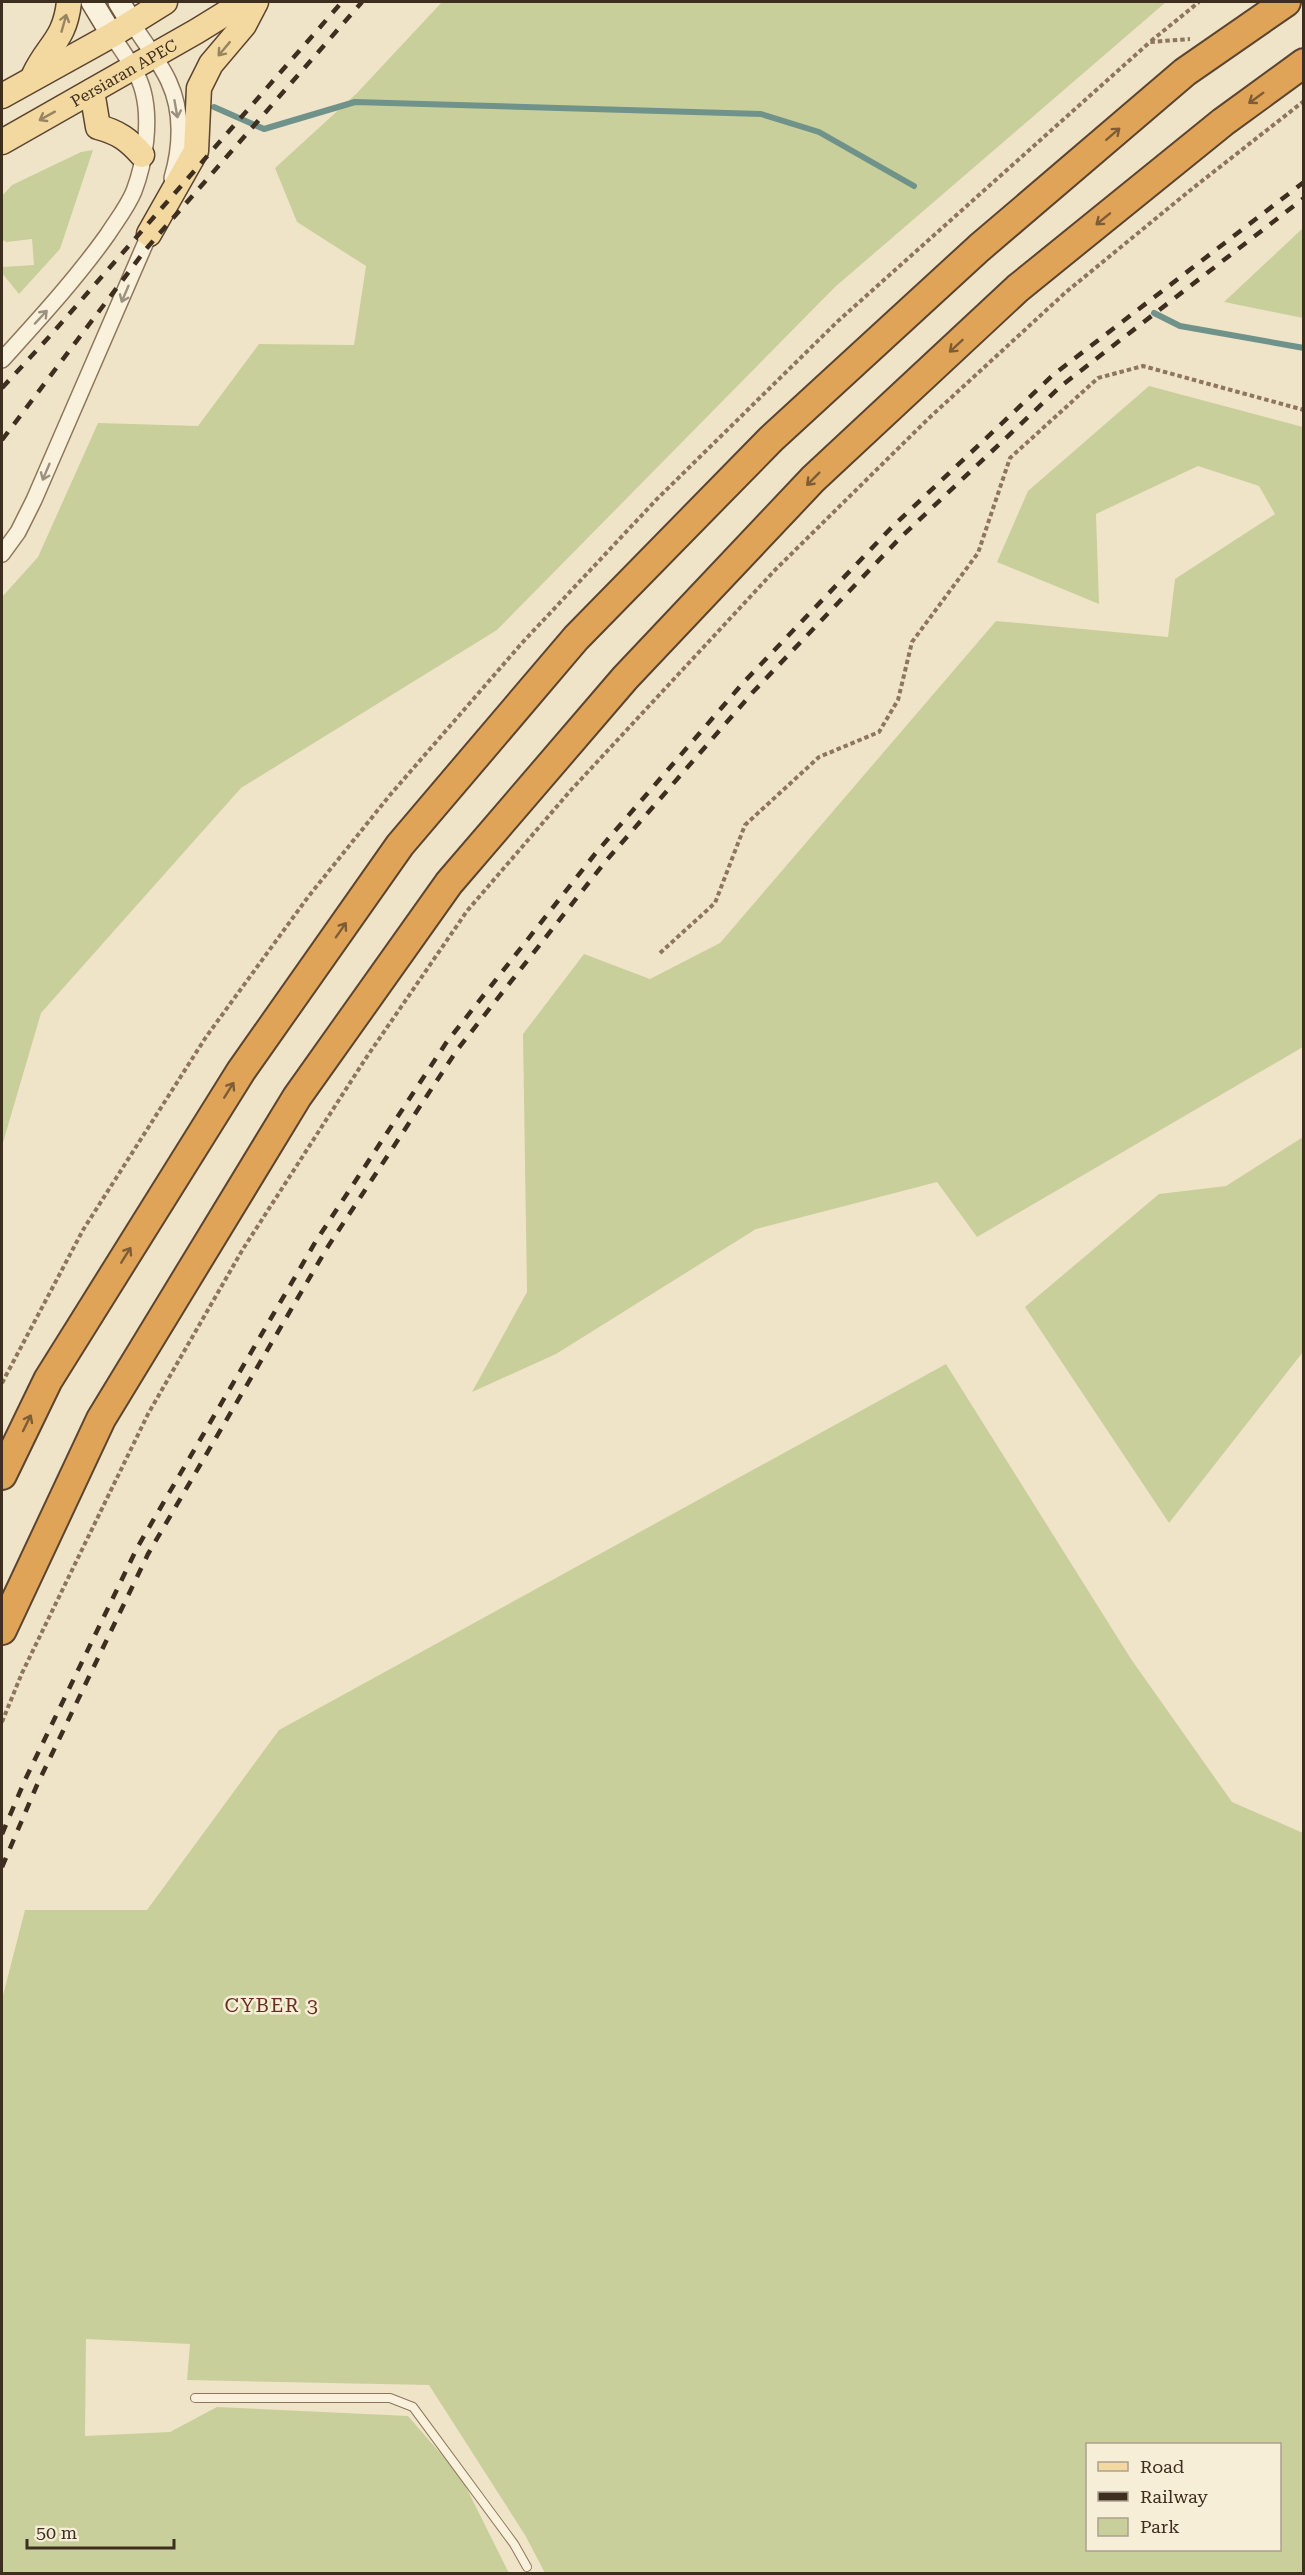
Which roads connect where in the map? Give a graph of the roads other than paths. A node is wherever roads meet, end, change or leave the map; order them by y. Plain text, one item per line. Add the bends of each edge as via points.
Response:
1 (69, 2) edge
2 (92, 2) edge
3 (119, 2) edge
4 (165, 2) edge
5 (244, 2) edge
6 (256, 2) edge
7 (1286, 2) edge
8 (122, 29) junction
9 (143, 62) junction
10 (1304, 63) edge
11 (33, 78) junction
12 (92, 91) junction
13 (2, 96) edge
14 (2, 142) edge
15 (142, 155) junction
16 (150, 234) junction
17 (2, 360) edge
18 (2, 554) edge
19 (2, 1475) edge
20 (2, 1630) edge
21 (195, 2398) dead end
22 (528, 2571) edge

11 -> 1 main road via 65,26
2 - 8 main road
3 - 8 main road
4 - 8 main road
5 - 9 main road, Persiaran APEC
6 -> 16 main road via 244,25 211,64 199,88 196,151
19 -> 7 highway via 48,1380 241,1071 400,845 576,638 771,439 979,248 1185,72
8 - 9 street
8 - 9 street
8 - 11 main road
9 - 12 main road, Persiaran APEC
9 - 15 street via 147,115
9 -> 16 street via 169,82 178,119 179,154
10 -> 20 highway via 1222,122 1018,288 813,479 625,678 449,883 297,1097 101,1419
11 - 13 main road
12 -> 14 main road, Persiaran APEC
12 - 15 main road via 98,127 115,131
17 -> 15 street via 66,290 108,234 134,191
16 -> 18 street via 34,500
21 - 22 lane via 390,2398 413,2407 514,2544

